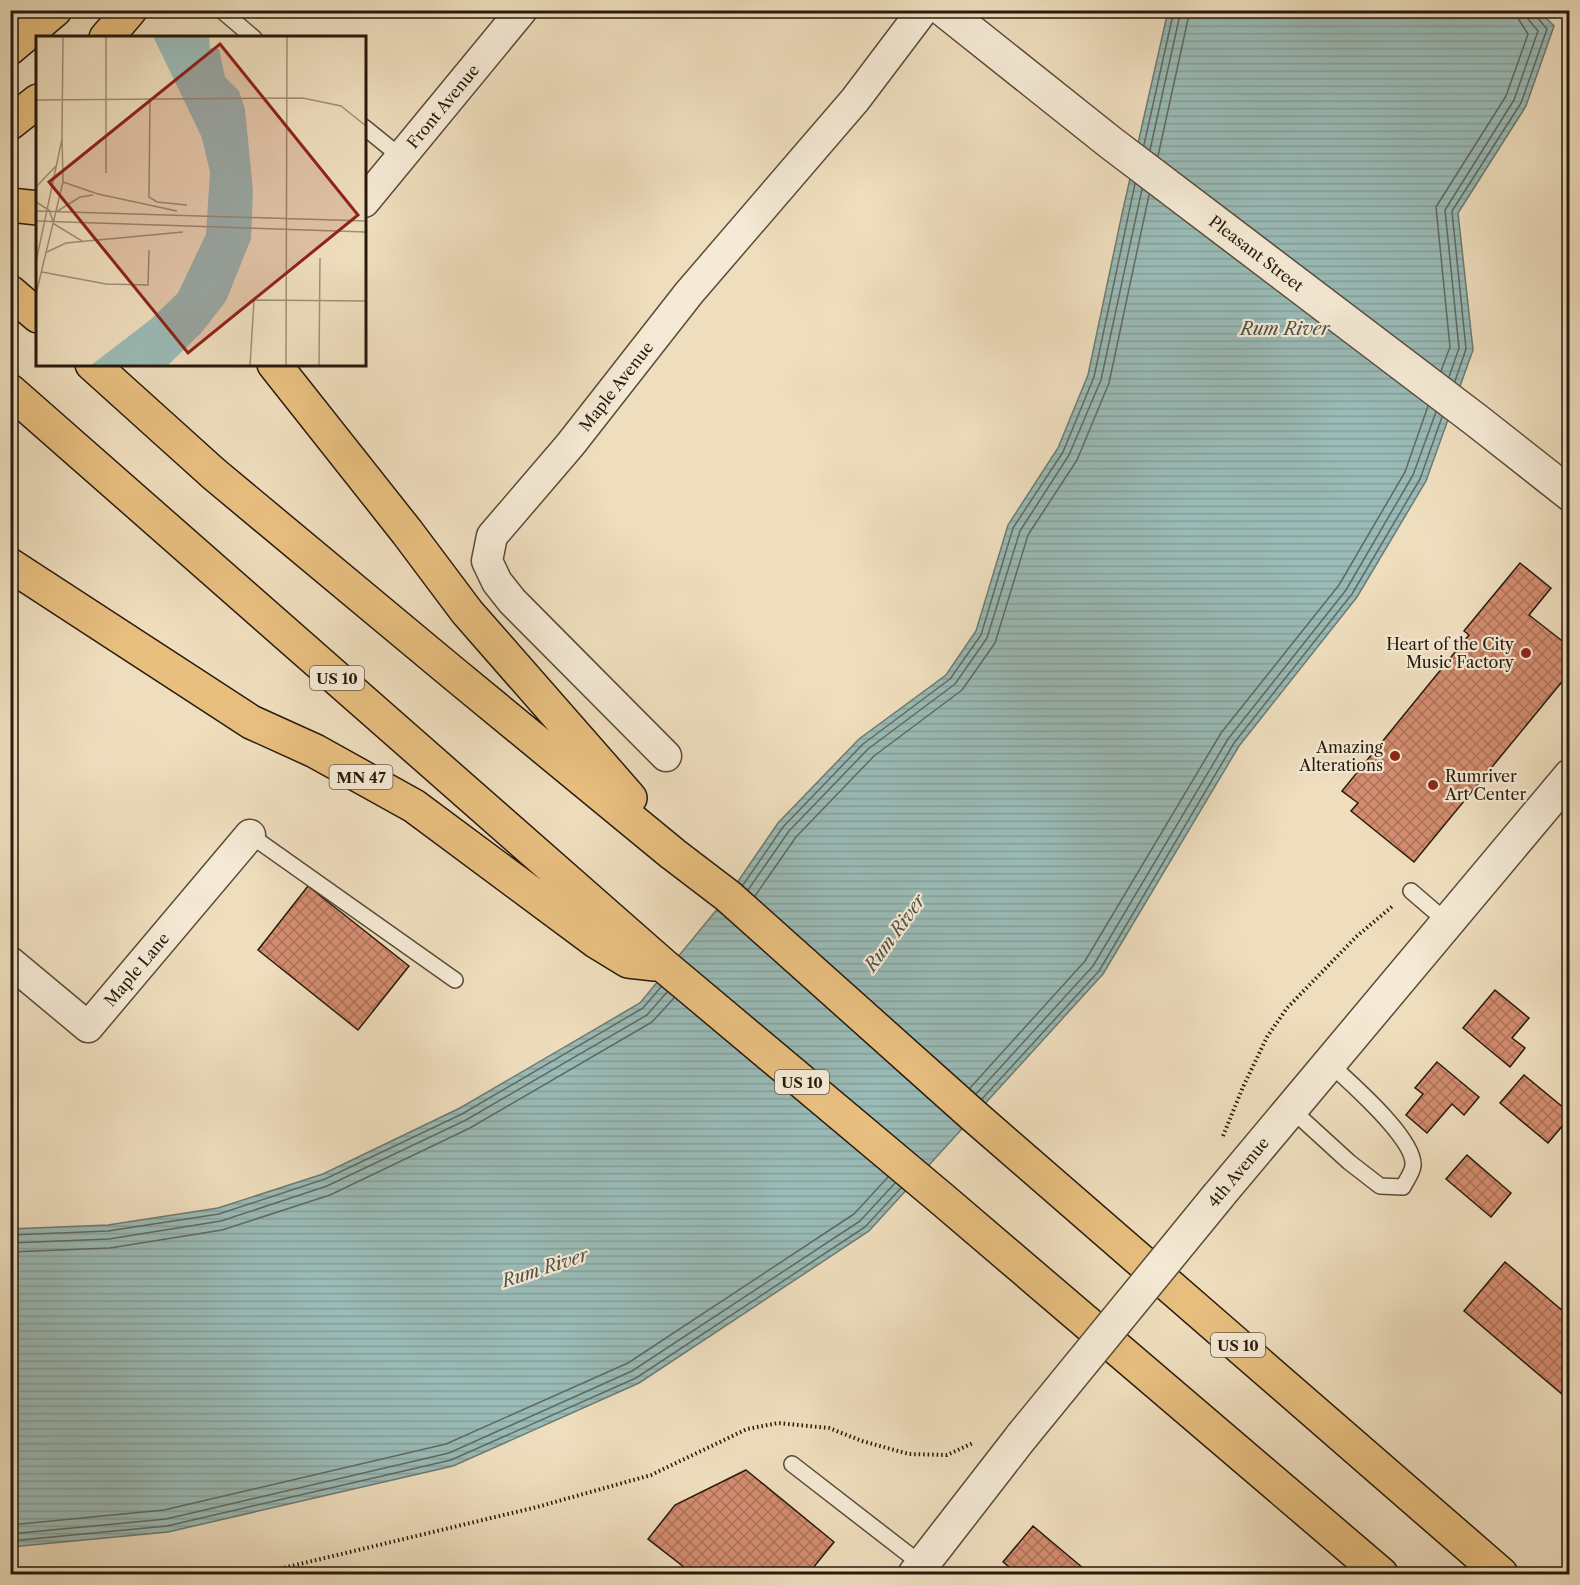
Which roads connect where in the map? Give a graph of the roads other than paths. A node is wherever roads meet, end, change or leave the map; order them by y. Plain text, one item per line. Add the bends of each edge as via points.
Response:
1 (55, 10) edge
2 (130, 10) edge
3 (221, 10) edge
4 (522, 10) edge
5 (923, 10) edge
6 (944, 10) edge
7 (108, 36) edge
8 (252, 36) edge
9 (10, 48) edge
10 (36, 103) edge
11 (10, 123) edge
12 (366, 129) edge
13 (401, 157) junction
14 (366, 199) edge
15 (10, 205) edge
16 (36, 208) edge
17 (10, 292) edge
18 (36, 314) edge
19 (94, 366) edge
20 (276, 366) edge
21 (10, 391) edge
22 (1569, 495) edge
23 (10, 565) edge
24 (666, 756) dead end
25 (1569, 776) edge
26 (250, 835) joint
27 (673, 854) junction
28 (1411, 891) road end
29 (1447, 922) junction
30 (10, 962) edge
31 (663, 965) junction
32 (455, 980) dead end
33 (1329, 1063) junction
34 (1291, 1108) junction
35 (792, 1464) dead end
36 (924, 1571) edge
37 (1381, 1575) edge
38 (1501, 1575) edge

1 - 9 highway
2 - 7 highway
3 - 8 lane
4 - 13 street, Front Avenue
5 - 24 street, Maple Avenue via 855,100 689,293 570,445 492,536 487,561 512,602
6 - 22 street, Pleasant Street
10 - 11 highway
12 - 13 lane
13 - 14 street, Front Avenue
15 - 16 highway
17 - 18 highway
19 - 27 highway, US 10 via 214,474
20 - 27 highway via 467,612 642,812
21 - 31 highway, US 10
23 - 31 highway, MN 47 via 251,722 315,751 414,806 628,961
25 - 29 street, 4th Avenue
26 - 30 street, Maple Lane via 88,1027
26 - 32 lane
27 - 38 highway, US 10 via 728,896
28 - 29 lane
29 - 33 street, 4th Avenue
31 - 37 highway, US 10
33 - 34 street, 4th Avenue
33 - 34 lane via 1399,1133 1409,1149 1413,1166 1403,1187 1380,1186
34 - 36 street, 4th Avenue, bridge via 1022,1436
35 - 36 lane

